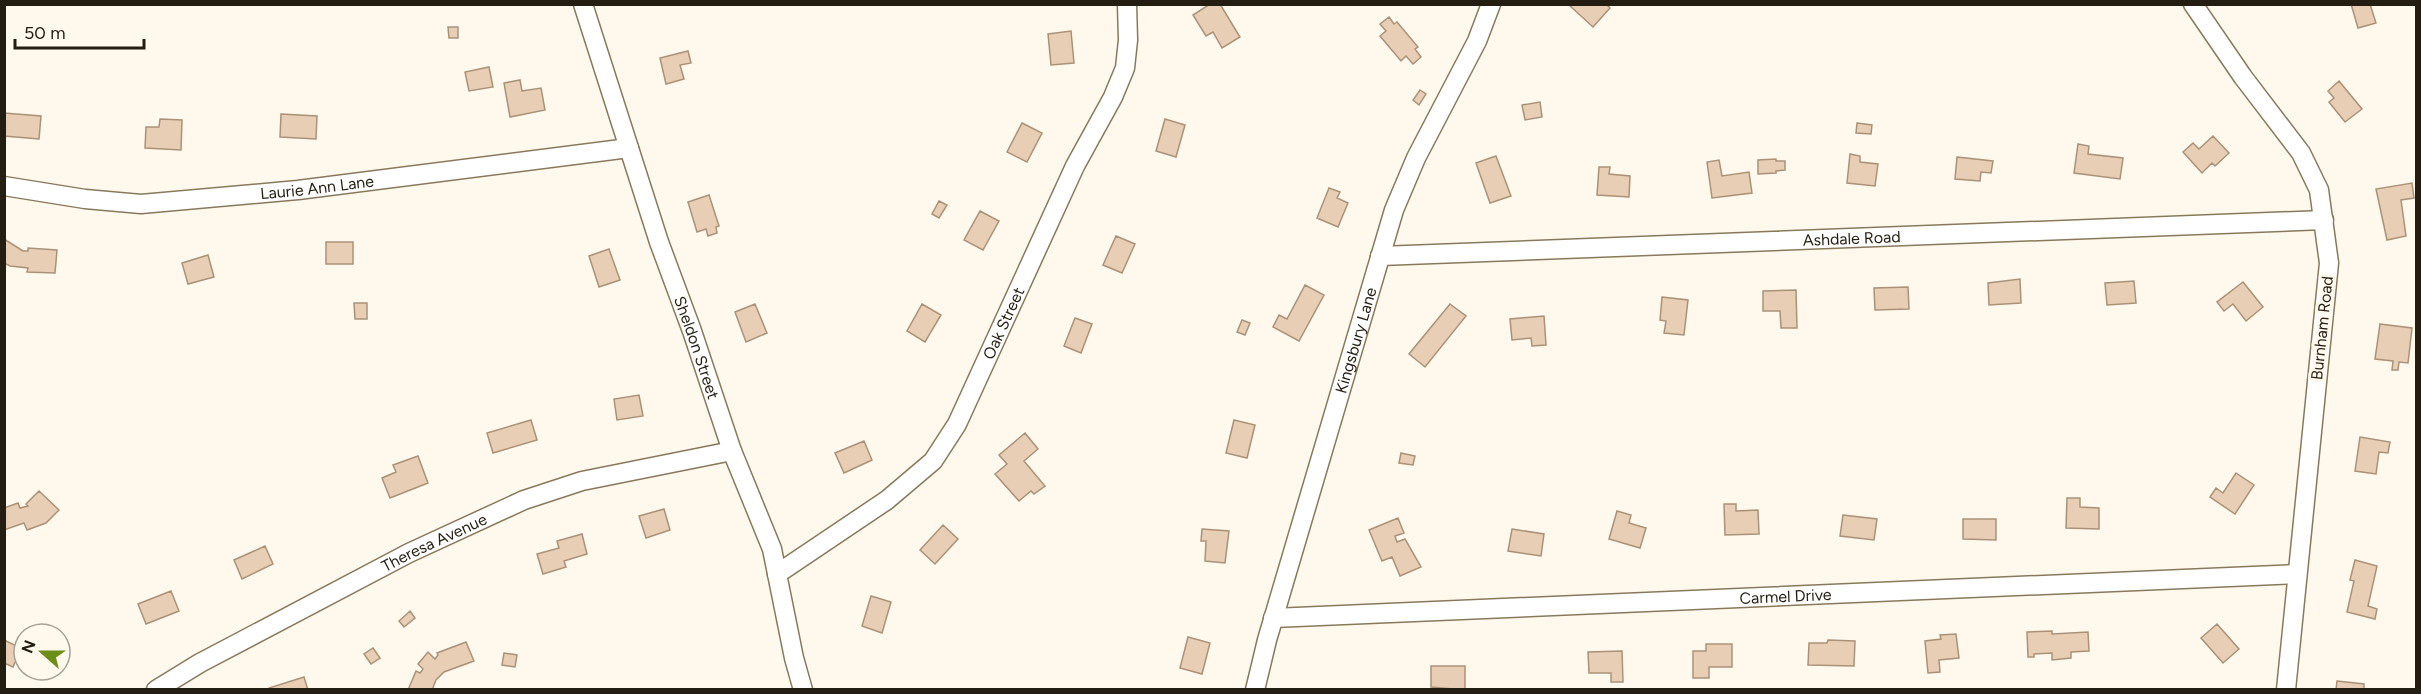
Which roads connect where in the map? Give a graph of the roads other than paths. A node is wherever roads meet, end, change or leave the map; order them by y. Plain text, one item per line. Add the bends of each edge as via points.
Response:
1 (583, 4) edge
2 (1127, 4) edge
3 (1491, 4) edge
4 (2193, 4) edge
5 (629, 148) junction
6 (4, 186) edge
7 (2324, 220) junction
8 (1380, 256) junction
9 (732, 451) junction
10 (777, 574) junction
11 (2298, 574) junction
12 (1273, 618) junction
13 (156, 690) edge
14 (803, 690) edge
15 (1255, 690) edge
16 (2286, 690) edge

1 - 5 street, Sheldon Street
2 - 10 street, Oak Street via 1125,68 1075,166 957,424 933,461 887,500
3 - 8 street, Kingsbury Lane via 1477,41 1416,158
4 - 7 street, Burnham Road via 2301,153 2319,190
5 - 6 street, Laurie Ann Lane via 298,190 141,204
5 - 9 street, Sheldon Street
7 - 8 street, Ashdale Road
7 - 11 street, Burnham Road via 2329,262
8 - 12 street, Kingsbury Lane
9 - 10 street, Sheldon Street via 772,549
9 - 13 street, Theresa Avenue via 582,481 524,500 409,553
10 - 14 street, Sheldon Street
11 - 12 street, Carmel Drive
11 - 16 street, Burnham Road
12 - 15 street, Kingsbury Lane

